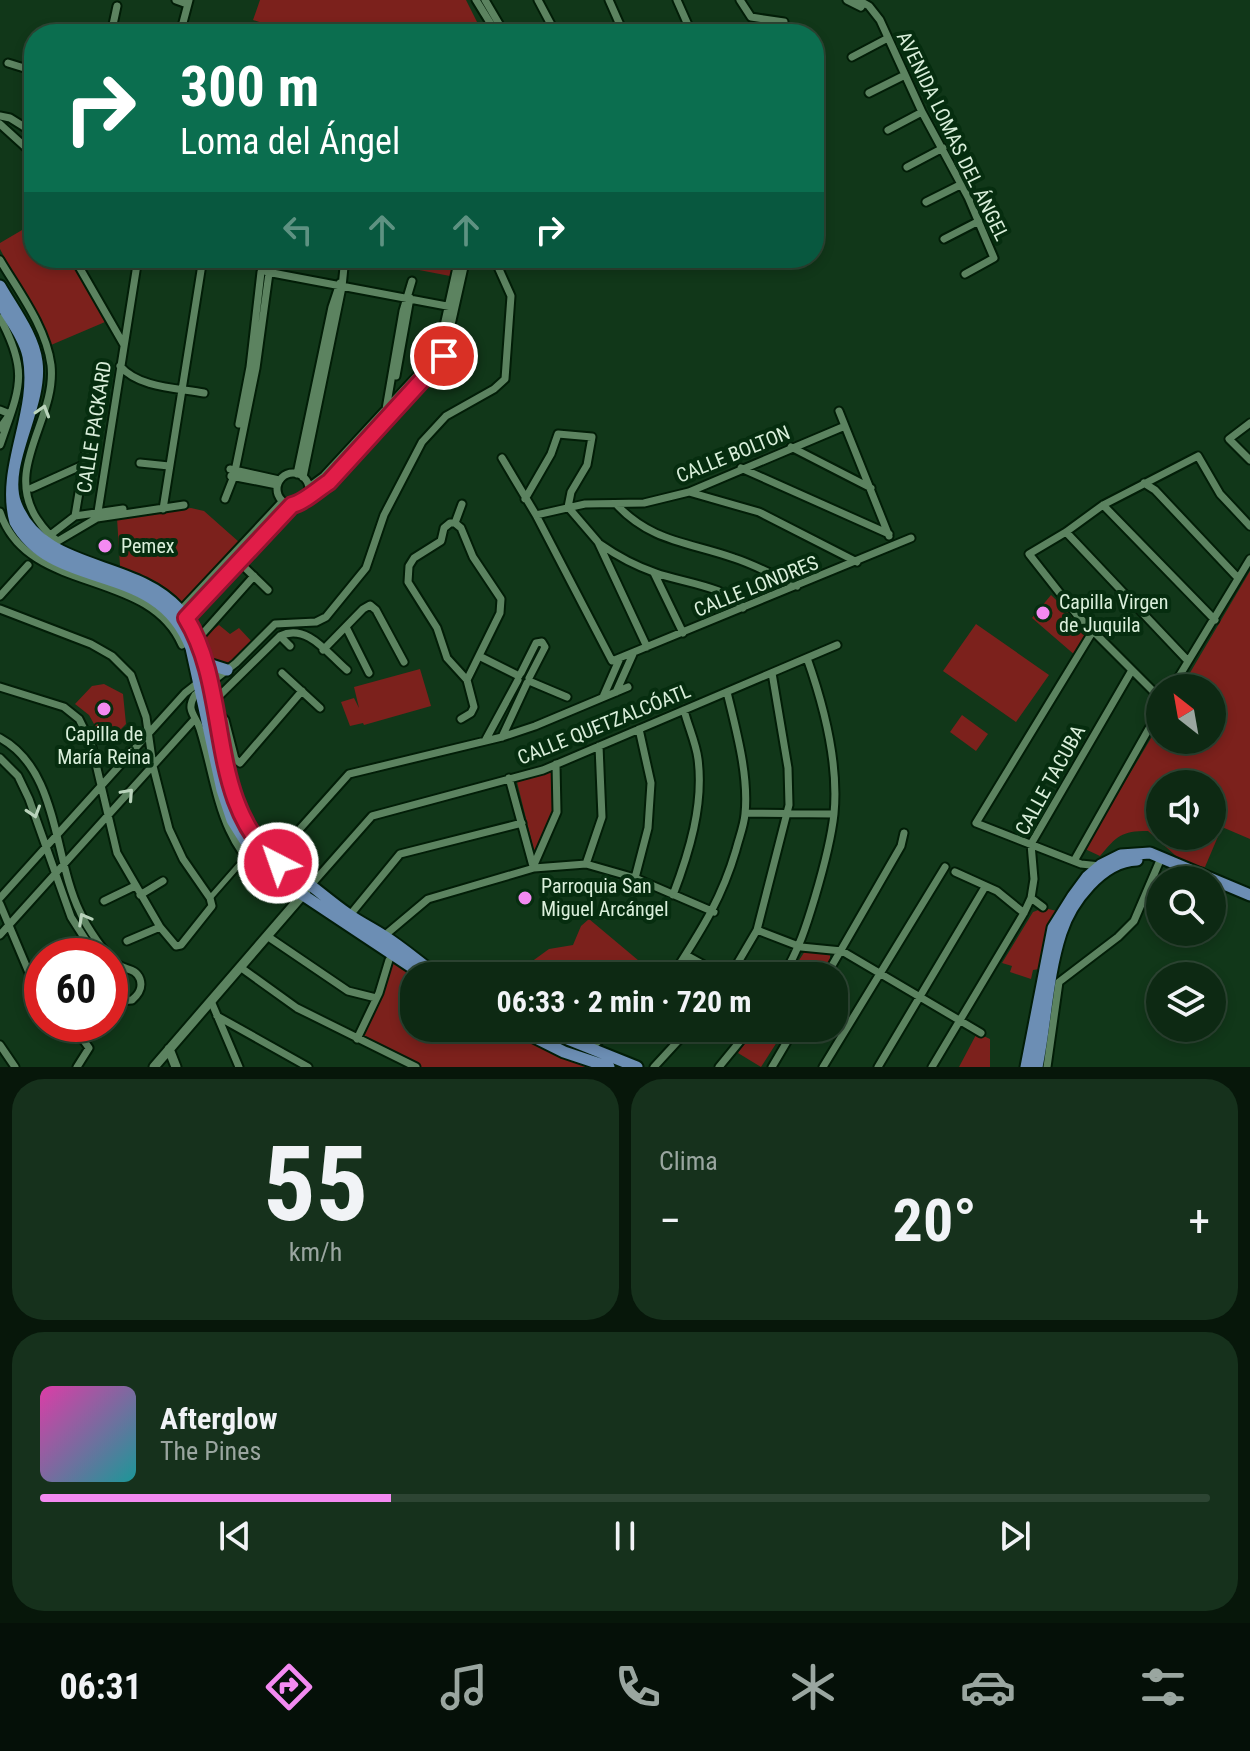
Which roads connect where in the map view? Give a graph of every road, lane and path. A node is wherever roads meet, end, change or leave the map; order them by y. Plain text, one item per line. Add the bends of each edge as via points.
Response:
1 (176, 0) edge
2 (476, 0) edge
3 (485, 0) edge
4 (538, 0) edge
5 (544, 0) edge
6 (609, 0) edge
7 (677, 0) edge
8 (740, 0) edge
9 (847, 0) edge
10 (858, 0) edge
11 (188, 2) edge
12 (117, 6) dead end
13 (784, 22) dead end
14 (113, 24) edge
15 (182, 24) edge
16 (491, 24) edge
17 (499, 24) edge
18 (553, 24) edge
19 (555, 24) edge
20 (620, 24) edge
21 (688, 24) edge
22 (882, 27) junction
23 (888, 38) junction
24 (852, 57) dead end
25 (8, 63) dead end
26 (24, 68) edge
27 (905, 75) junction
28 (869, 93) dead end
29 (922, 112) junction
30 (0, 116) edge
31 (0, 124) edge
32 (24, 127) edge
33 (888, 130) dead end
34 (24, 146) edge
35 (943, 148) junction
36 (907, 167) dead end
37 (962, 184) junction
38 (926, 202) dead end
39 (979, 221) junction
40 (944, 239) dead end
41 (0, 260) edge
42 (80, 268) edge
43 (136, 268) edge
44 (201, 268) edge
45 (266, 268) edge
46 (270, 268) edge
47 (344, 268) edge
48 (458, 268) edge
49 (463, 268) edge
50 (499, 268) edge
51 (965, 274) dead end
52 (412, 281) dead end
53 (340, 285) junction
54 (0, 286) edge
55 (409, 299) junction
56 (0, 302) edge
57 (452, 307) junction
58 (0, 318) edge
59 (124, 345) junction
60 (120, 366) junction
61 (395, 382) junction
62 (181, 388) junction
63 (408, 391) junction
64 (204, 393) dead end
65 (0, 410) edge
66 (839, 411) dead end
67 (388, 412) junction
68 (10, 414) junction
69 (1250, 423) edge
70 (845, 426) junction
71 (0, 428) edge
72 (0, 445) edge
73 (791, 447) junction
74 (86, 451) dead end
75 (502, 458) dead end
76 (1250, 460) edge
77 (140, 463) dead end
78 (83, 465) junction
79 (169, 466) junction
80 (741, 468) junction
81 (232, 474) junction
82 (300, 475) junction
83 (278, 483) junction
84 (1144, 483) junction
85 (533, 485) junction
86 (32, 488) dead end
87 (519, 488) junction
88 (871, 488) junction
89 (308, 490) junction
90 (689, 492) junction
91 (225, 499) dead end
92 (525, 500) junction
93 (282, 502) junction
94 (462, 504) dead end
95 (616, 504) junction
96 (292, 505) junction
97 (1103, 505) junction
98 (568, 507) junction
99 (0, 512) edge
100 (97, 514) junction
101 (536, 515) junction
102 (75, 516) junction
103 (455, 523) junction
104 (1250, 526) edge
105 (1066, 532) junction
106 (889, 534) junction
107 (49, 536) junction
108 (911, 538) dead end
109 (598, 542) junction
110 (887, 546) junction
111 (618, 557) junction
112 (1250, 559) edge
113 (238, 561) junction
114 (857, 562) junction
115 (609, 564) junction
116 (28, 565) dead end
117 (654, 573) junction
118 (254, 576) junction
119 (1238, 578) junction
120 (797, 586) junction
121 (268, 590) dead end
122 (0, 596) edge
123 (743, 608) junction
124 (0, 609) edge
125 (187, 610) junction
126 (1215, 620) junction
127 (346, 627) junction
128 (1093, 631) junction
129 (683, 633) junction
130 (280, 636) junction
131 (197, 640) junction
132 (182, 645) dead end
133 (837, 645) dead end
134 (290, 646) dead end
135 (647, 647) junction
136 (323, 650) junction
137 (633, 653) junction
138 (479, 656) junction
139 (807, 658) junction
140 (616, 660) junction
141 (1188, 661) junction
142 (404, 662) dead end
143 (205, 663) junction
144 (347, 670) dead end
145 (1132, 670) junction
146 (224, 672) junction
147 (282, 673) dead end
148 (369, 673) dead end
149 (772, 673) junction
150 (1180, 674) edge
151 (519, 676) junction
152 (467, 680) junction
153 (528, 681) junction
154 (204, 683) junction
155 (1146, 684) edge
156 (0, 687) edge
157 (628, 687) dead end
158 (302, 691) junction
159 (616, 692) junction
160 (727, 692) junction
161 (567, 697) dead end
162 (603, 697) junction
163 (208, 704) junction
164 (320, 708) dead end
165 (684, 710) junction
166 (205, 718) junction
167 (461, 719) dead end
168 (639, 729) junction
169 (148, 734) junction
170 (1146, 735) edge
171 (502, 737) junction
172 (0, 738) edge
173 (485, 741) junction
174 (599, 746) junction
175 (20, 751) junction
176 (2, 760) edge
177 (556, 764) junction
178 (153, 766) junction
179 (33, 767) junction
180 (18, 776) junction
181 (509, 778) junction
182 (100, 787) junction
183 (787, 812) junction
184 (746, 813) junction
185 (834, 814) junction
186 (107, 817) junction
187 (522, 823) junction
188 (904, 833) dead end
189 (55, 836) junction
190 (1031, 844) junction
191 (45, 848) junction
192 (246, 857) junction
193 (273, 859) junction
194 (1160, 860) junction
195 (1078, 862) junction
196 (64, 864) junction
197 (586, 864) junction
198 (1100, 866) junction
199 (1172, 866) edge
200 (533, 867) junction
201 (945, 867) dead end
202 (955, 872) dead end
203 (55, 874) junction
204 (1087, 877) junction
205 (635, 878) junction
206 (163, 881) dead end
207 (271, 883) dead end
208 (311, 885) junction
209 (135, 886) junction
210 (985, 887) junction
211 (1226, 889) edge
212 (140, 895) junction
213 (303, 895) junction
214 (673, 895) junction
215 (1250, 897) edge
216 (0, 898) edge
217 (210, 898) junction
218 (1031, 898) junction
219 (104, 901) dead end
220 (0, 904) edge
221 (1043, 907) dead end
222 (714, 912) junction
223 (1024, 913) junction
224 (350, 915) junction
225 (7, 927) junction
226 (160, 927) junction
227 (757, 930) junction
228 (0, 935) edge
229 (267, 936) junction
230 (384, 936) junction
231 (84, 938) edge
232 (97, 938) edge
233 (128, 941) edge
234 (801, 947) junction
235 (842, 951) junction
236 (686, 955) junction
237 (389, 960) dead end
238 (24, 962) edge
239 (404, 962) edge
240 (419, 962) edge
241 (681, 962) edge
242 (699, 962) edge
243 (738, 962) edge
244 (792, 962) edge
245 (835, 962) edge
246 (240, 967) junction
247 (128, 968) edge
248 (881, 973) junction
249 (919, 997) junction
250 (376, 998) junction
251 (128, 1000) edge
252 (211, 1001) junction
253 (217, 1016) junction
254 (959, 1020) junction
255 (981, 1033) dead end
256 (357, 1039) junction
257 (85, 1042) edge
258 (544, 1042) edge
259 (575, 1042) edge
260 (598, 1042) edge
261 (677, 1042) edge
262 (740, 1042) edge
263 (787, 1042) edge
264 (0, 1045) edge
265 (590, 1048) junction
266 (169, 1049) junction
267 (413, 1066) edge
268 (15, 1067) edge
269 (77, 1067) edge
270 (154, 1067) edge
271 (176, 1067) edge
272 (239, 1067) edge
273 (308, 1067) edge
274 (609, 1067) edge
275 (637, 1067) edge
276 (654, 1067) edge
277 (719, 1067) edge
278 (772, 1067) edge
279 (823, 1067) edge
280 (878, 1067) edge
281 (932, 1067) edge
282 (1026, 1067) edge
283 (1037, 1067) edge
284 (1047, 1067) edge

1 - 11 street
2 - 16 street
3 - 17 street
4 - 18 street
5 - 19 street
6 - 20 street
7 - 21 street
8 - 13 street via 751,17
9 - 22 street
10 - 22 street via 878,15
11 - 15 street
12 - 14 street
22 - 23 street, AVENIDA LOMAS DEL ÁNGEL
23 - 24 street
23 - 27 street, AVENIDA LOMAS DEL ÁNGEL
25 - 26 street
27 - 28 street
27 - 29 street, AVENIDA LOMAS DEL ÁNGEL
29 - 33 street
29 - 35 street, AVENIDA LOMAS DEL ÁNGEL
30 - 32 street
31 - 34 street
35 - 36 street
35 - 37 street, AVENIDA LOMAS DEL ÁNGEL
37 - 38 street
37 - 39 street, AVENIDA LOMAS DEL ÁNGEL
39 - 40 street
39 - 51 street, AVENIDA LOMAS DEL ÁNGEL via 994,258
107 -> 41 street via 32,511 25,485 51,380 50,361 32,313
42 - 59 street, CALLE PACKARD
43 - 59 street
44 - 62 street
45 - 81 street
46 - 53 street
47 - 53 street
48 - 57 street
49 - 57 street
50 - 146 street via 511,291 505,379 446,416 417,449 384,515 369,562 326,617 275,624
52 - 55 street
53 - 55 street
53 - 82 street
54 - 125 main road via 37,358 33,406 13,481 25,522 46,544 143,582
55 - 57 street
55 - 61 street
55 - 67 street
56 - 154 main road via 25,346 29,367 4,476 13,519 44,554 139,590 168,610 188,640
57 - 63 street via 441,348
58 - 68 street via 19,358 19,390
59 - 60 street, CALLE PACKARD
60 - 62 street via 142,381
60 - 100 street, CALLE PACKARD
61 - 63 street
61 - 67 street
62 - 64 street
62 - 79 street
63 - 67 street
65 - 68 street
66 - 70 street
67 - 89 street via 329,482
68 - 71 street
68 - 72 street
69 - 76 street via 1229,439
70 - 73 street, CALLE BOLTON
70 - 88 street
73 - 80 street, CALLE BOLTON
73 - 88 street
74 - 78 street
75 - 87 street
77 - 79 street
78 - 86 street
78 - 102 street
79 - 100 street via 163,508
80 - 90 street, CALLE BOLTON
80 - 106 street
81 - 83 street
81 - 91 street
82 - 83 street via 286,474
82 - 89 street
83 - 93 street
84 - 97 street
84 - 104 street via 1198,456 1220,494
84 - 119 street
85 - 87 street
85 - 92 street
85 - 98 street via 558,434 592,437 587,465
87 - 92 street
88 - 106 street
89 - 96 street via 302,502
90 - 95 street, CALLE BOLTON
90 - 114 street via 759,512
92 - 101 street
93 - 96 street
93 - 125 street
94 - 103 street
95 - 98 street, CALLE BOLTON
95 - 120 street via 655,534 732,557
96 - 113 street
97 - 105 street
97 - 126 street
98 - 101 street, CALLE BOLTON
98 - 109 street
99 - 132 street via 28,553 144,602 164,616
100 - 102 street
100 - 107 street via 58,541
101 - 140 street
102 - 107 street
103 - 138 street via 501,599 500,613
103 - 152 street via 446,525 441,541 414,558 408,582 433,620 447,658
105 - 128 street via 1029,554
105 - 141 street
106 - 110 street
108 - 110 street, CALLE LONDRES
109 - 111 street
109 - 115 street
110 - 114 street, CALLE LONDRES
111 - 115 street
111 - 117 street
112 - 119 street
113 - 118 street
113 - 125 street
114 - 120 street, CALLE LONDRES
115 - 135 street
116 - 122 street
117 - 123 street via 732,596
117 - 129 street
118 - 121 street
118 - 131 street
119 - 126 street
120 - 123 street, CALLE LONDRES
123 - 129 street, CALLE LONDRES
124 - 169 street via 112,656 131,675
125 - 131 main road
126 - 141 street
127 - 136 street
127 - 142 street via 370,605
127 - 148 street
128 - 145 street
128 - 190 street via 976,823
129 - 135 street, CALLE LONDRES
130 - 134 street
130 - 136 street via 302,632
130 - 163 street
131 - 143 main road
133 - 139 street, CALLE QUETZALCÓATL
135 - 137 street, CALLE LONDRES
136 - 144 street
137 - 140 street, CALLE LONDRES
137 - 159 street
138 - 151 street
138 - 152 street
139 - 149 street, CALLE QUETZALCÓATL
139 - 185 street via 822,701 835,785
140 - 162 street
141 - 150 street
143 - 146 main road
143 - 154 main road
145 - 155 street
145 - 190 street, CALLE TACUBA
146 - 154 street
147 - 158 street
149 - 160 street, CALLE QUETZALCÓATL
149 - 183 street via 788,768
151 - 153 street via 527,674
151 - 153 street via 536,643 542,642 545,647
151 - 173 street
152 - 167 street via 474,707
153 - 161 street
153 - 171 street
154 - 163 main road
154 - 166 street via 190,712
154 - 169 street via 189,688
156 - 182 street via 72,712 91,743
157 - 159 street
158 - 164 street
158 - 166 street via 240,763 225,720
159 - 162 street
160 - 165 street, CALLE QUETZALCÓATL
160 - 184 street via 740,748
162 - 171 street
163 - 166 main road
165 - 168 street, CALLE QUETZALCÓATL
165 - 214 street via 698,758 698,793 690,848
166 - 178 street
166 - 192 street via 200,727 217,802
166 - 193 main road via 241,813
166 - 213 main road via 232,820 260,862
168 - 174 street, CALLE QUETZALCÓATL
168 - 205 street via 651,783 648,828
169 - 178 street
169 - 182 street
170 - 195 street
171 - 173 street
172 - 175 street
173 - 193 street via 349,774
174 - 177 street, CALLE QUETZALCÓATL
174 - 197 street via 602,817
175 - 176 street
175 - 179 street
176 - 180 street
177 - 181 street, CALLE QUETZALCÓATL
177 - 200 street via 557,812
186 -> 178 street
178 - 217 street via 169,829
179 - 180 street
179 - 189 street
180 -> 191 street
181 - 187 street
181 - 208 street, CALLE QUETZALCÓATL via 372,816
182 - 186 street
182 - 189 street
183 - 184 street
183 - 185 street
183 - 227 street
184 - 222 street
185 - 234 street
186 - 196 street
186 - 209 street via 117,853
187 - 200 street
187 - 224 street via 400,854
188 - 235 street
189 - 191 street
189 - 196 street
190 - 195 street
190 - 218 street, CALLE TACUBA
191 - 203 street
191 - 216 street
192 - 207 street
192 - 217 street
193 - 208 main road
194 - 198 main road via 1138,852
194 - 199 main road
194 - 215 main road
194 - 283 main road via 1111,867 1073,909 1061,932
194 - 284 street via 1134,921 1059,982
195 - 198 street
195 - 204 street
196 - 203 street
232 -> 196 street via 79,911
197 - 200 street
197 - 205 street
198 - 204 main road
200 - 230 street via 428,899
201 - 248 street
202 - 210 street
203 - 225 street
203 - 231 street
204 - 282 main road via 1053,928
205 - 214 street
206 - 212 street
208 - 213 street
208 - 224 main road
209 - 212 street
209 - 219 street
210 - 223 street
210 - 249 street
211 - 215 main road
212 - 226 street
213 - 229 street
213 - 239 main road
214 - 222 street
217 - 226 street via 210,911 181,945 170,942
218 - 221 street
218 - 223 street, CALLE TACUBA
220 - 225 street
222 - 236 street
223 - 254 street, CALLE TACUBA
224 - 230 main road
225 - 228 street
225 - 238 street
226 - 233 street
227 - 234 street
227 - 243 street
229 - 246 street
229 - 250 street via 348,991
230 - 240 main road
234 - 235 street
234 - 244 street
235 - 245 street
235 - 248 street
236 - 241 street
236 - 242 street
237 - 250 street
246 - 252 street
246 - 256 street via 297,1008
251 -> 247 street via 140,991 140,980
248 - 249 street
248 - 279 street
249 - 254 street
249 - 280 street
250 - 256 street
252 - 253 street
252 - 266 street
253 - 272 street
253 - 273 street
254 - 255 street
254 - 281 street, CALLE TACUBA
256 - 267 street
257 - 269 street via 89,1052
258 - 274 main road
259 - 265 main road
260 - 265 street
261 - 276 street
262 - 277 street
263 - 278 street
264 - 268 street
265 - 275 main road
266 - 270 street
266 - 271 street

